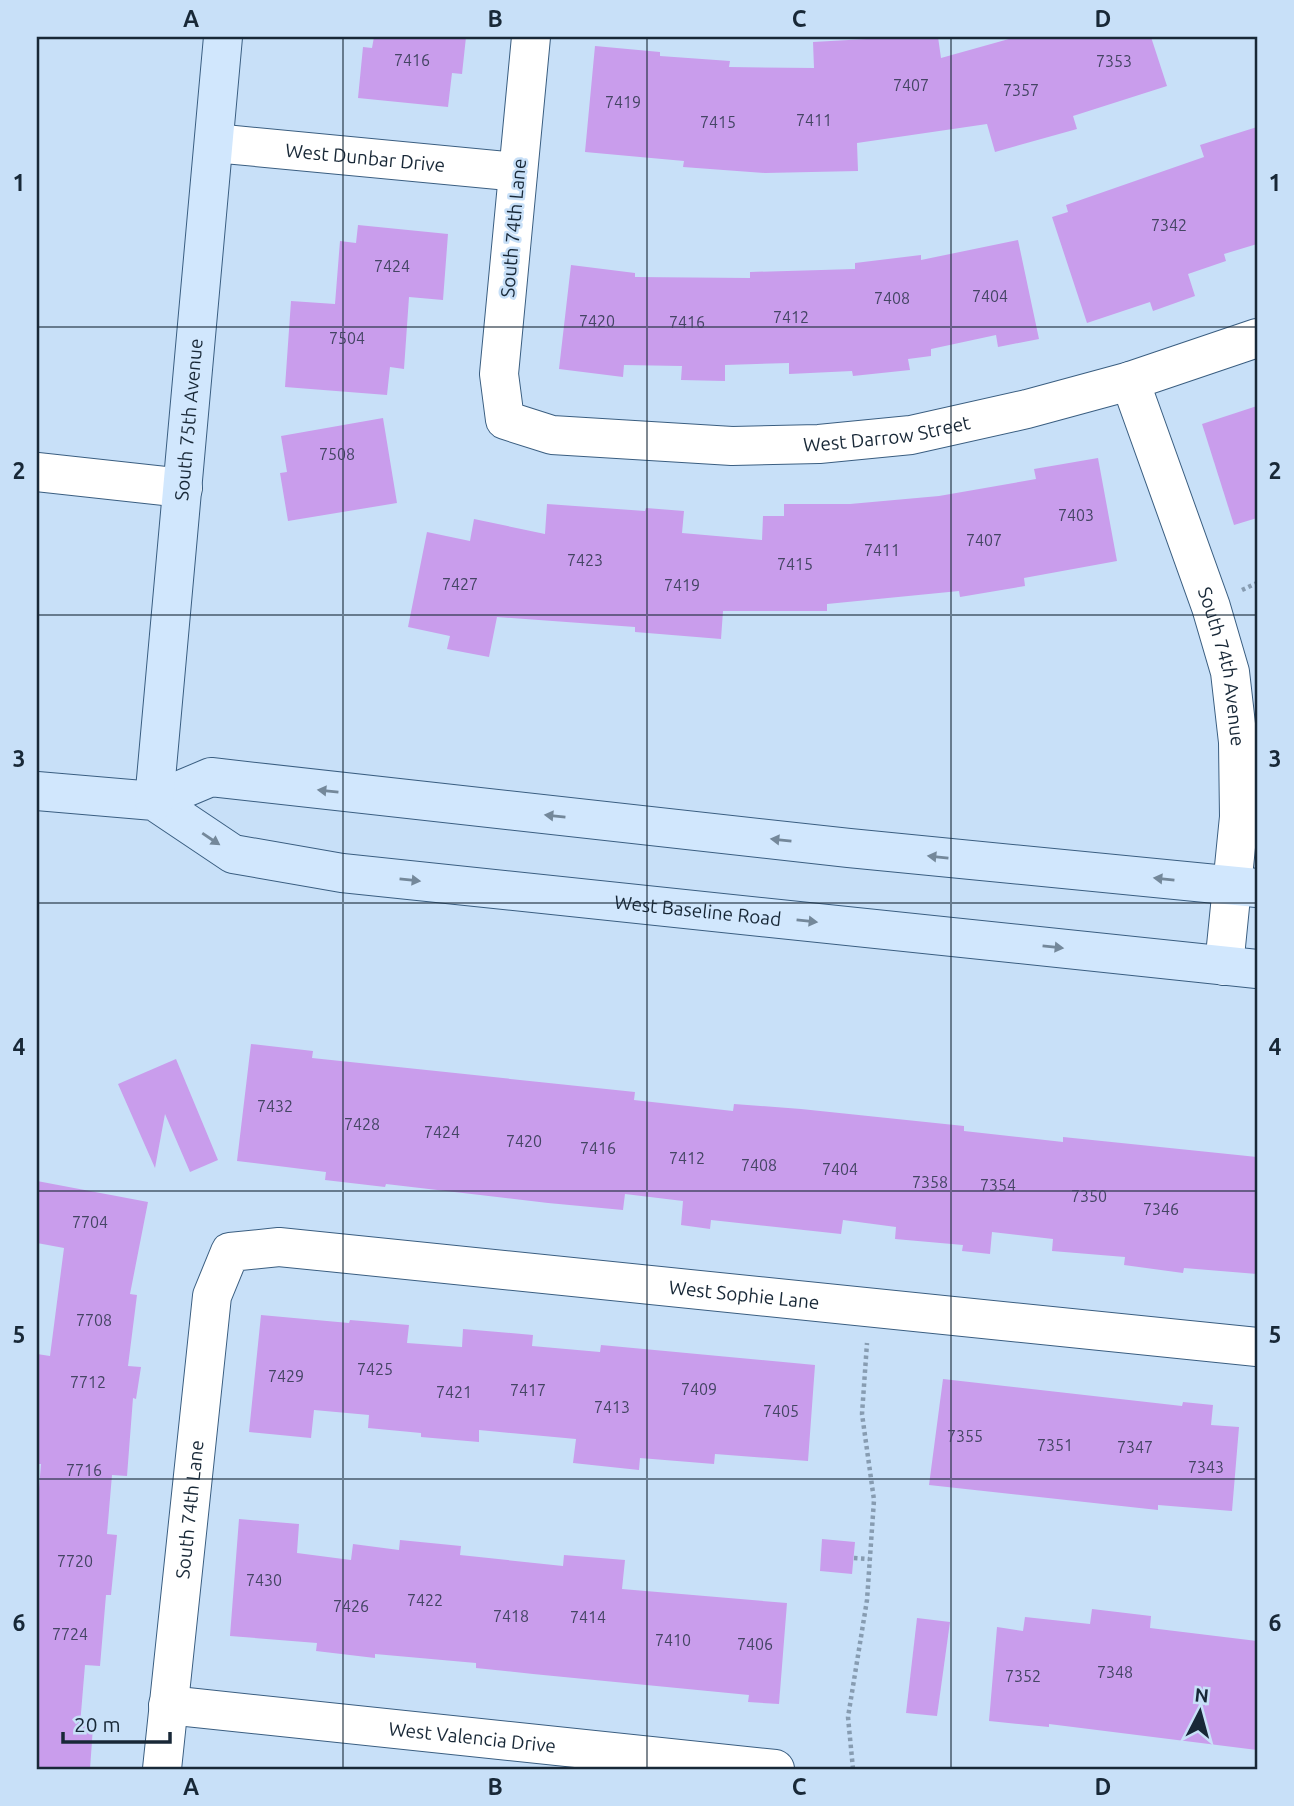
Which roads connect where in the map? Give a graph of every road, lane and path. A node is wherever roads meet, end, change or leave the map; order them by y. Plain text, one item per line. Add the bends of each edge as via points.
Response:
1 (223, 37) edge
2 (531, 37) edge
3 (214, 143) junction
4 (518, 172) junction
5 (1257, 338) edge
6 (1130, 381) junction
7 (505, 420) joint
8 (37, 472) edge
9 (183, 488) junction
10 (37, 791) edge
11 (155, 801) junction
12 (1245, 887) edge
13 (1241, 967) edge
14 (230, 1252) joint
15 (869, 1306) junction
16 (1257, 1347) edge
17 (854, 1558) dead end
18 (869, 1559) junction
19 (169, 1705) junction
20 (162, 1769) edge
21 (775, 1769) edge
22 (853, 1769) edge

1 - 3 main road, South 75th Avenue
2 - 4 street, South 74th Lane
3 - 4 street, West Dunbar Drive
3 - 9 main road, South 75th Avenue
4 - 7 street, South 74th Lane via 499,373
5 - 6 street, West Darrow Street
6 - 7 street, West Darrow Street via 911,435 819,444 732,446 552,435
6 - 12 street, South 74th Avenue via 1230,672
8 - 9 street
9 - 11 main road, South 75th Avenue
10 - 11 main road, West Baseline Road
12 -> 11 main road, West Baseline Road via 211,777
11 -> 13 main road, West Baseline Road via 233,854 342,873
12 - 13 street, South 74th Avenue
14 - 15 street, West Sophie Lane via 279,1247
14 - 19 street, South 74th Lane via 212,1296
15 - 16 street, West Sophie Lane
15 - 18 path via 862,1414 874,1500
17 - 18 path
18 - 22 path via 848,1717
19 - 20 street, South 74th Lane
19 - 21 street, West Valencia Drive

